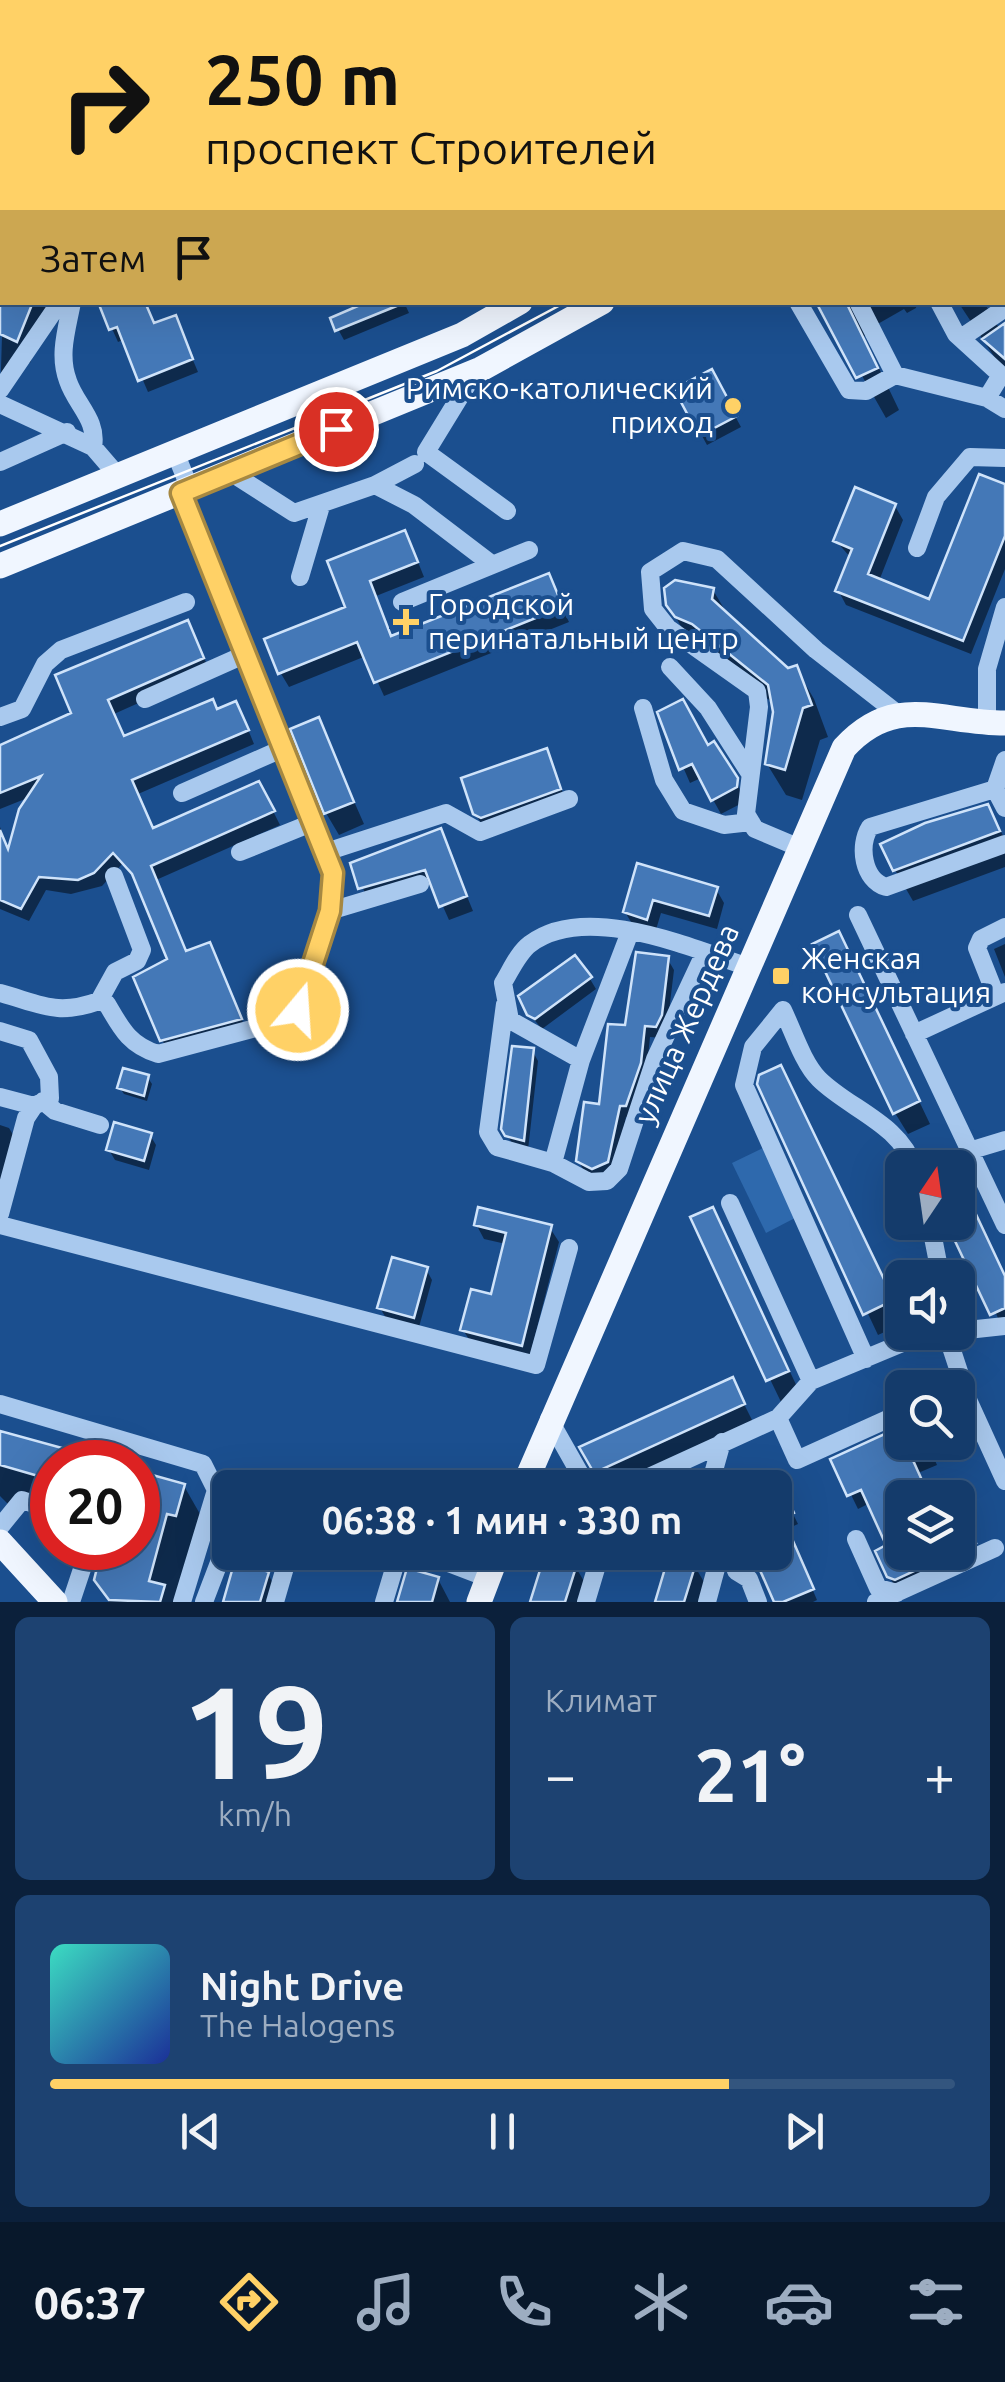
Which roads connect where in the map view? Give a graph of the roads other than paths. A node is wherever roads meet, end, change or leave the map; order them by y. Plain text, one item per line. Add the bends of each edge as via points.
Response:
1 (58, 305) edge
2 (72, 305) edge
3 (597, 305) edge
4 (800, 305) edge
5 (859, 305) edge
6 (941, 305) edge
7 (1003, 305) edge
8 (504, 306) edge
9 (962, 338) junction
10 (475, 372) junction
11 (894, 375) junction
12 (0, 390) edge
13 (987, 398) junction
14 (0, 404) edge
15 (1005, 409) edge
16 (67, 432) junction
17 (94, 446) junction
18 (175, 452) junction
19 (1005, 458) edge
20 (0, 462) edge
21 (415, 464) dead end
22 (230, 472) junction
23 (118, 476) junction
24 (375, 484) junction
25 (185, 491) junction
26 (322, 506) junction
27 (507, 511) dead end
28 (0, 524) edge
29 (917, 548) dead end
30 (529, 550) dead end
31 (490, 563) junction
32 (0, 566) edge
33 (300, 577) dead end
34 (186, 602) dead end
35 (402, 602) dead end
36 (1005, 606) edge
37 (246, 654) junction
38 (670, 667) dead end
39 (145, 699) dead end
40 (642, 708) dead end
41 (898, 714) junction
42 (0, 717) edge
43 (996, 723) edge
44 (284, 748) junction
45 (1005, 760) edge
46 (749, 772) junction
47 (994, 789) junction
48 (182, 793) dead end
49 (569, 799) dead end
50 (1005, 808) edge
51 (314, 822) junction
52 (751, 822) junction
53 (1005, 844) edge
54 (800, 848) junction
55 (240, 852) dead end
56 (326, 852) junction
57 (114, 876) dead end
58 (420, 884) dead end
59 (330, 911) junction
60 (858, 916) dead end
61 (1005, 927) edge
62 (630, 932) junction
63 (706, 952) junction
64 (748, 966) junction
65 (0, 993) edge
66 (1001, 994) edge
67 (99, 1001) junction
68 (505, 1004) junction
69 (0, 1032) edge
70 (914, 1034) junction
71 (581, 1060) junction
72 (0, 1097) edge
73 (38, 1104) junction
74 (100, 1124) dead end
75 (1005, 1140) edge
76 (907, 1150) edge
77 (970, 1150) edge
78 (973, 1150) edge
79 (975, 1162) edge
80 (553, 1163) junction
81 (3, 1193) edge
82 (730, 1203) dead end
83 (0, 1214) edge
84 (0, 1225) edge
85 (1005, 1225) edge
86 (569, 1248) dead end
87 (1005, 1326) edge
88 (975, 1329) edge
89 (885, 1350) edge
90 (952, 1350) edge
91 (866, 1358) junction
92 (812, 1381) junction
93 (0, 1404) edge
94 (778, 1418) junction
95 (550, 1419) junction
96 (885, 1420) edge
97 (722, 1442) junction
98 (530, 1470) edge
99 (578, 1470) edge
100 (663, 1470) edge
101 (713, 1470) edge
102 (1005, 1481) edge
103 (30, 1503) edge
104 (0, 1527) edge
105 (856, 1539) dead end
106 (0, 1542) edge
107 (995, 1548) dead end
108 (75, 1570) edge
109 (215, 1570) edge
110 (284, 1570) edge
111 (394, 1570) edge
112 (450, 1570) edge
113 (596, 1570) edge
114 (716, 1570) edge
115 (736, 1571) dead end
116 (484, 1590) edge
117 (899, 1597) edge
118 (55, 1601) edge
119 (182, 1602) edge
120 (204, 1602) edge
121 (275, 1602) edge
122 (384, 1602) edge
123 (586, 1602) edge
124 (707, 1602) edge
125 (758, 1602) edge
126 (876, 1602) edge

1 - 12 street
2 - 17 street via 63,356 68,382 95,432
3 - 10 main road
4 - 11 street via 849,390 866,391
5 - 11 street
6 - 9 street
7 - 9 street
8 - 18 main road via 462,335
9 - 13 street via 1001,375
10 - 22 main road
10 - 27 street via 426,452
11 - 13 street
13 - 15 street
14 - 16 street
16 - 17 street
16 - 20 street
17 - 23 street
18 - 23 main road
18 - 25 street
19 - 29 street via 970,457 936,497
21 - 24 street
22 - 25 main road
22 - 26 street via 294,514
23 - 28 main road
24 - 26 street
24 - 31 street
25 - 32 main road
25 - 37 street
26 - 33 street
30 - 31 street
31 - 35 street
34 - 42 street via 62,650 45,664 22,709
36 - 43 street via 987,669
37 - 39 street
37 - 44 street
38 - 46 street via 708,708
40 - 52 street via 664,780 683,811 724,824
41 - 43 main road
41 - 46 street via 816,650 718,559 683,551 650,572 653,609 668,628 757,690
41 - 54 main road, улица Жердева via 875,719 844,748
44 - 48 street
44 - 51 street
45 - 47 street
46 - 52 street
47 - 50 street
47 - 53 street via 870,827 863,845 868,874 886,887
49 - 56 street via 480,832 446,813
51 - 55 street
51 - 56 street
52 - 54 street
54 - 64 main road, улица Жердева
56 - 59 street via 333,873
57 - 67 street via 142,950 137,961 115,972
58 - 59 street
59 - 67 street via 290,1019 158,1054 132,1041
60 - 70 street
61 - 66 street via 981,938 977,948
62 - 63 street
62 - 68 street via 578,924 530,944 503,983
62 - 71 street
63 - 64 street
63 - 80 street via 655,1059 619,1170 589,1182
64 - 95 main road, улица Жердева
65 - 67 street via 61,1010
66 - 70 street
68 - 71 street via 510,1020
68 - 80 street via 488,1132 497,1146
69 - 73 street via 29,1040 49,1077 50,1098
70 - 77 street
71 - 80 street
72 - 73 street
73 - 74 street
73 - 81 street via 26,1118
75 - 78 street
76 - 91 street via 817,1077 783,1010 752,1047 744,1086
79 - 85 street
81 - 83 street
82 - 92 street
84 - 86 street via 536,1365
87 - 88 street
89 - 91 street
90 - 102 street
91 - 92 street
92 - 94 street
93 - 119 street via 203,1464 216,1490
94 - 96 street via 797,1460
94 - 97 street
95 - 98 main road, улица Жердева
95 - 99 street
97 - 100 street
97 - 101 street
103 - 104 street via 22,1500
105 - 117 street via 878,1588
106 - 118 main road
107 - 117 street
108 - 118 street
109 - 120 street
110 - 121 street
111 - 122 street
112 - 116 street
113 - 123 street
114 - 124 street
115 - 125 street via 749,1580
117 - 126 street

